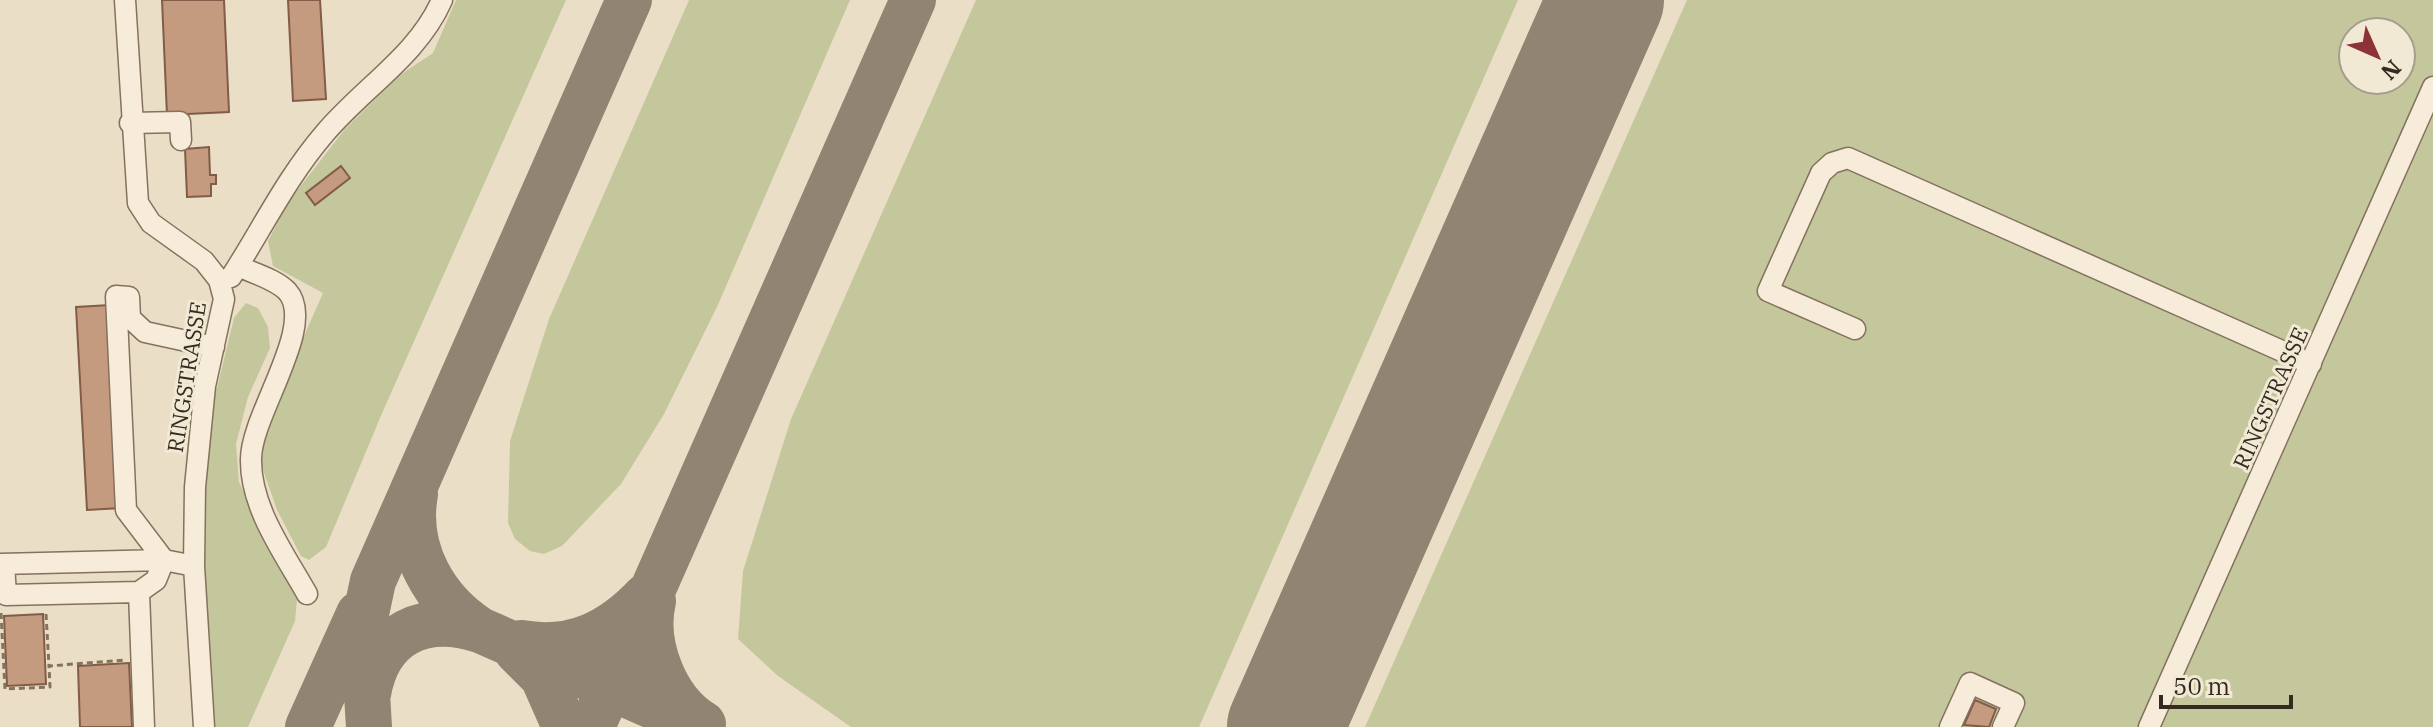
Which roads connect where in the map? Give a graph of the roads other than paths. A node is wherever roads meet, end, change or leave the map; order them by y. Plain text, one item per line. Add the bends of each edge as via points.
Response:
1 (125, 0) edge
2 (442, 0) edge
3 (2433, 87) edge
4 (130, 123) junction
5 (181, 140) dead end
6 (238, 266) junction
7 (222, 291) junction
8 (1855, 329) dead end
9 (214, 347) junction
10 (2311, 364) junction
11 (164, 560) junction
12 (2, 564) edge
13 (194, 566) junction
14 (139, 592) junction
15 (307, 594) dead end
16 (144, 727) edge
17 (204, 727) edge
18 (1950, 727) edge
19 (2003, 727) edge
20 (2149, 727) edge

1 - 4 lane
2 - 6 lane, RINGSTRASSE via 424,35 325,132
3 - 10 lane, RINGSTRASSE
4 - 5 lane via 180,122
4 - 7 lane via 138,203 151,223 204,261
6 - 7 lane, RINGSTRASSE
6 - 15 lane via 279,285 297,311 292,341 256,427 251,458 254,488 265,516
7 - 9 lane, RINGSTRASSE via 224,313
8 - 10 lane via 1768,291 1821,173 1848,158
9 - 11 lane via 145,332 130,318 129,297 116,296 126,510
9 - 13 lane, RINGSTRASSE via 195,487
10 - 20 lane, RINGSTRASSE
11 - 12 lane
11 - 13 lane
11 - 14 lane via 156,580
12 - 14 lane via 6,595
13 - 17 lane, RINGSTRASSE
14 - 16 lane
18 - 19 lane via 1970,683 2014,703

